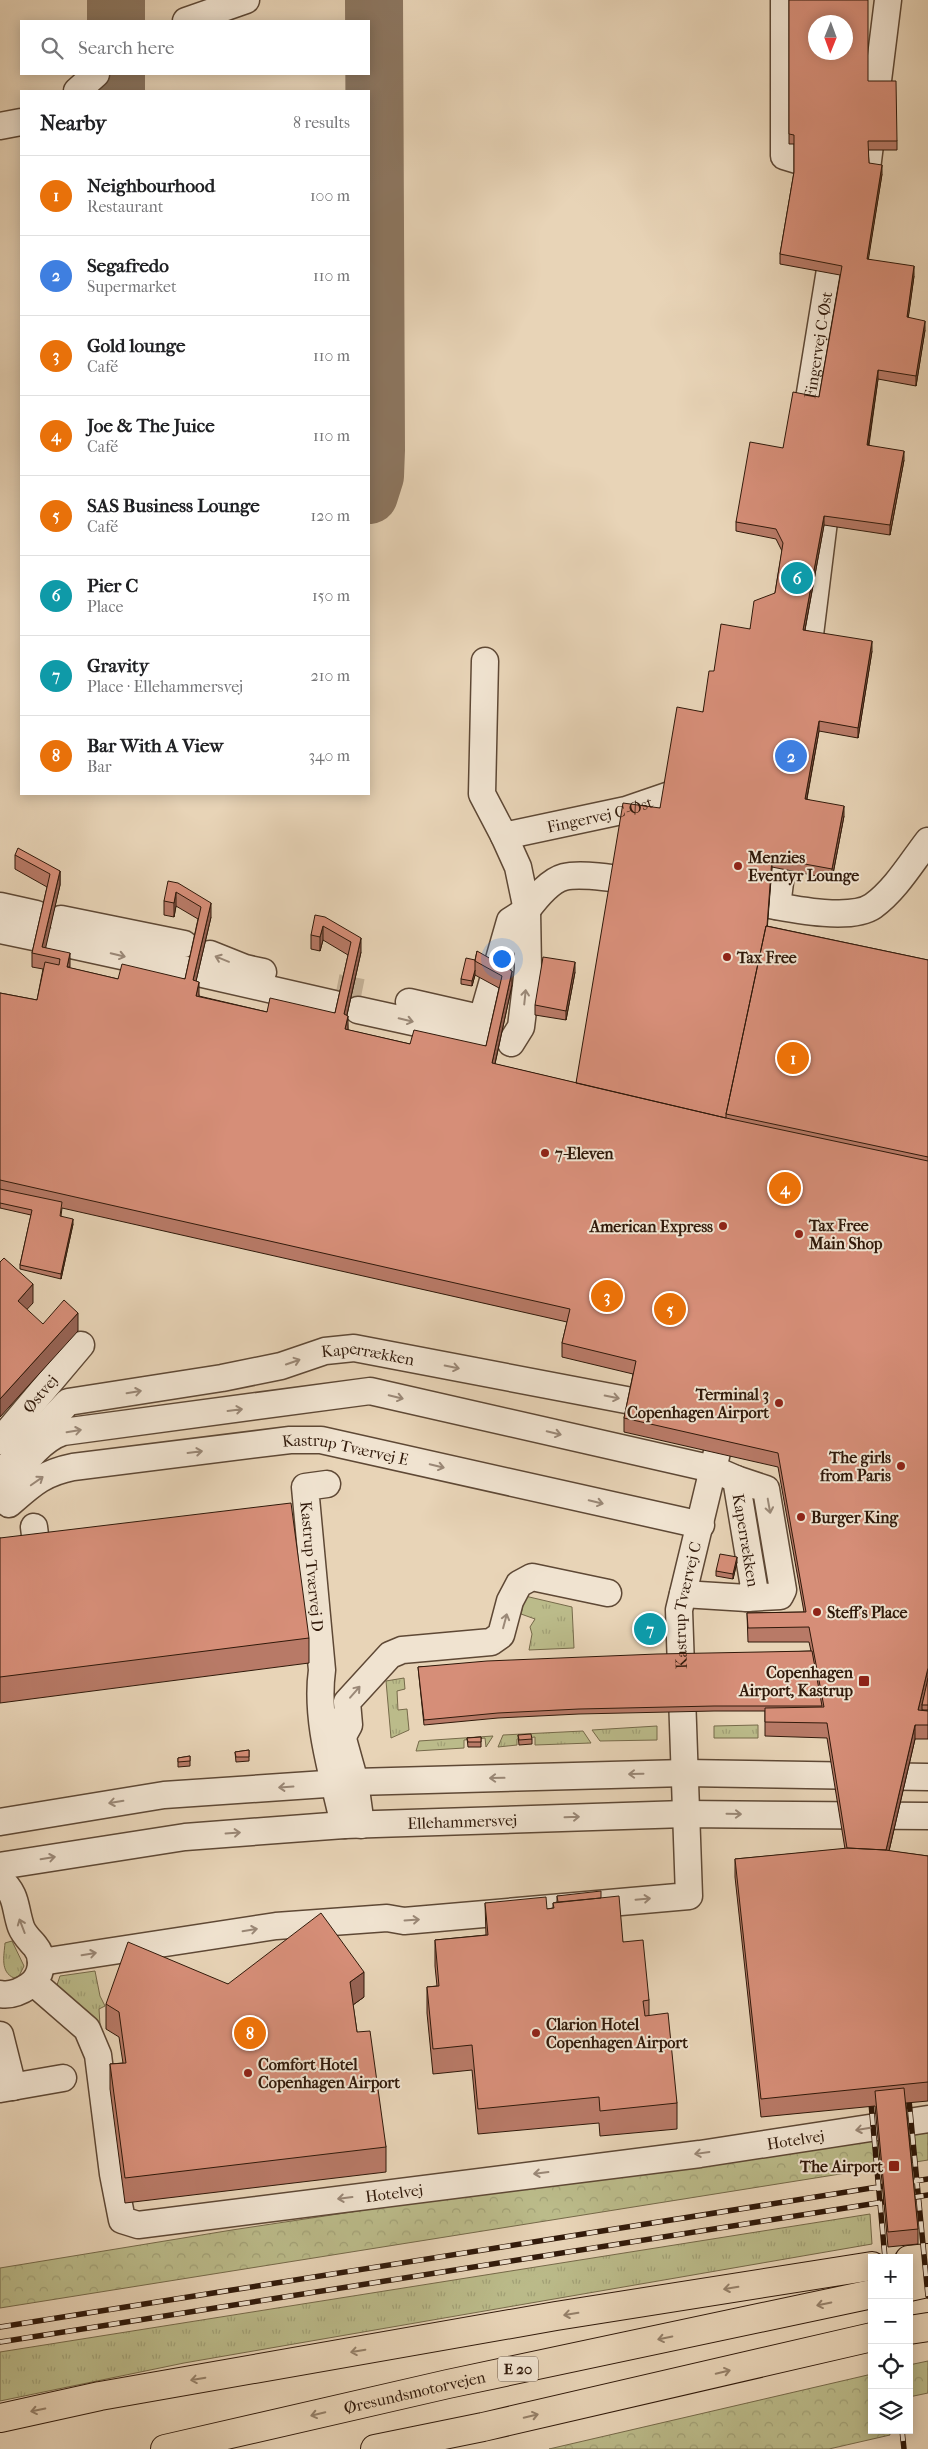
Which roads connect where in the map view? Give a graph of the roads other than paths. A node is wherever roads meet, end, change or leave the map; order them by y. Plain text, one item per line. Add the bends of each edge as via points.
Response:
1 (246, 0) edge
2 (784, 0) edge
3 (888, 0) edge
4 (189, 20) edge
5 (95, 75) edge
6 (78, 90) edge
7 (20, 122) edge
8 (0, 126) edge
9 (851, 222) junction
10 (800, 455) edge
11 (830, 473) edge
12 (485, 661) dead end
13 (804, 689) edge
14 (716, 765) edge
15 (789, 807) edge
16 (504, 836) junction
17 (928, 841) edge
18 (664, 886) edge
19 (740, 899) edge
20 (0, 906) edge
21 (777, 906) junction
22 (527, 910) junction
23 (46, 928) junction
24 (0, 930) edge
25 (89, 937) junction
26 (184, 944) dead end
27 (81, 975) edge
28 (512, 1043) dead end
29 (81, 1345) dead end
30 (0, 1441) edge
31 (722, 1469) junction
32 (0, 1474) edge
33 (327, 1484) dead end
34 (0, 1495) edge
35 (0, 1512) edge
36 (701, 1525) junction
37 (34, 1526) dead end
38 (38, 1559) edge
39 (608, 1593) dead end
40 (683, 1594) junction
41 (322, 1670) junction
42 (343, 1736) junction
43 (685, 1773) junction
44 (928, 1777) edge
45 (345, 1783) junction
46 (685, 1814) junction
47 (928, 1816) edge
48 (0, 1822) edge
49 (352, 1825) junction
50 (0, 1866) edge
51 (0, 1879) edge
52 (38, 1972) junction
53 (2, 2001) edge
54 (0, 2034) edge
55 (62, 2078) dead end
56 (7, 2088) edge
57 (928, 2119) edge
58 (928, 2258) edge
59 (913, 2260) edge
60 (868, 2267) edge
61 (928, 2283) edge
62 (913, 2286) edge
63 (868, 2295) edge
64 (928, 2327) edge
65 (913, 2329) edge
66 (868, 2338) edge
67 (0, 2418) edge
68 (483, 2427) junction
69 (165, 2449) edge
70 (375, 2449) edge
71 (417, 2449) edge

1 - 4 street
2 - 9 street, Fingervej C-Øst via 784,156 838,172
3 - 9 street
5 - 6 street
7 - 8 street
9 - 10 street, Fingervej C-Øst
11 - 13 street
12 - 16 street via 482,794
14 - 16 street, Fingervej C-Øst via 695,786 626,810
15 - 21 street
16 - 22 street via 518,867
17 - 21 street via 894,886 872,907 838,915
18 - 22 street via 608,877 564,877 540,893
19 - 21 street
20 - 23 street
25 -> 22 street via 200,966 245,968 348,998 483,1028 510,921
28 -> 22 street via 522,1027 528,969
23 - 24 street
23 - 25 street
25 - 26 street
25 - 27 street
29 - 30 street, Østvej
32 -> 31 street, Kaperrækken via 68,1402 222,1378 281,1366 325,1351 354,1348 725,1418
34 -> 31 street, Kaperrækken via 42,1444 63,1432 370,1391
31 - 36 street, Kastrup Tværvej C
31 -> 40 street, Kaperrækken via 754,1587 747,1598
33 - 41 street, Kastrup Tværvej D via 305,1487
35 -> 36 street, Kastrup Tværvej E via 36,1480 52,1472 290,1440 322,1440
36 - 40 street, Kastrup Tværvej C
37 - 38 street
42 -> 39 street via 349,1725 347,1702 390,1655 402,1650 491,1642 501,1635 510,1601 519,1584 532,1577
40 - 43 street, Kastrup Tværvej C via 680,1610
41 - 42 street, Kastrup Tværvej D
41 - 45 street, Kastrup Tværvej D via 320,1685 326,1752
42 - 45 street, Kastrup Tværvej D
43 - 44 street
43 -> 45 street
43 - 46 street, Kastrup Tværvej C
45 -> 48 street via 164,1794
45 - 49 street
46 -> 47 street, Ellehammersvej
49 -> 46 street, Ellehammersvej
52 -> 46 street, Kastrup Tværvej C via 276,1926 388,1918 404,1921 689,1896
50 -> 49 street, Ellehammersvej via 185,1837
52 -> 51 street via 36,1947 22,1929 11,1890
52 - 53 street via 22,1990
57 -> 52 street, Hotelvej via 700,2154 138,2224 122,2220 109,2176 98,2054 87,2029
54 - 56 street
55 - 56 street
58 - 59 highway
60 -> 67 highway via 556,2316 100,2396
61 - 62 highway
63 -> 69 highway, Øresundsmotorvejen / E 20 via 448,2384
64 - 65 highway
68 -> 66 highway
68 - 70 highway
68 - 71 highway

